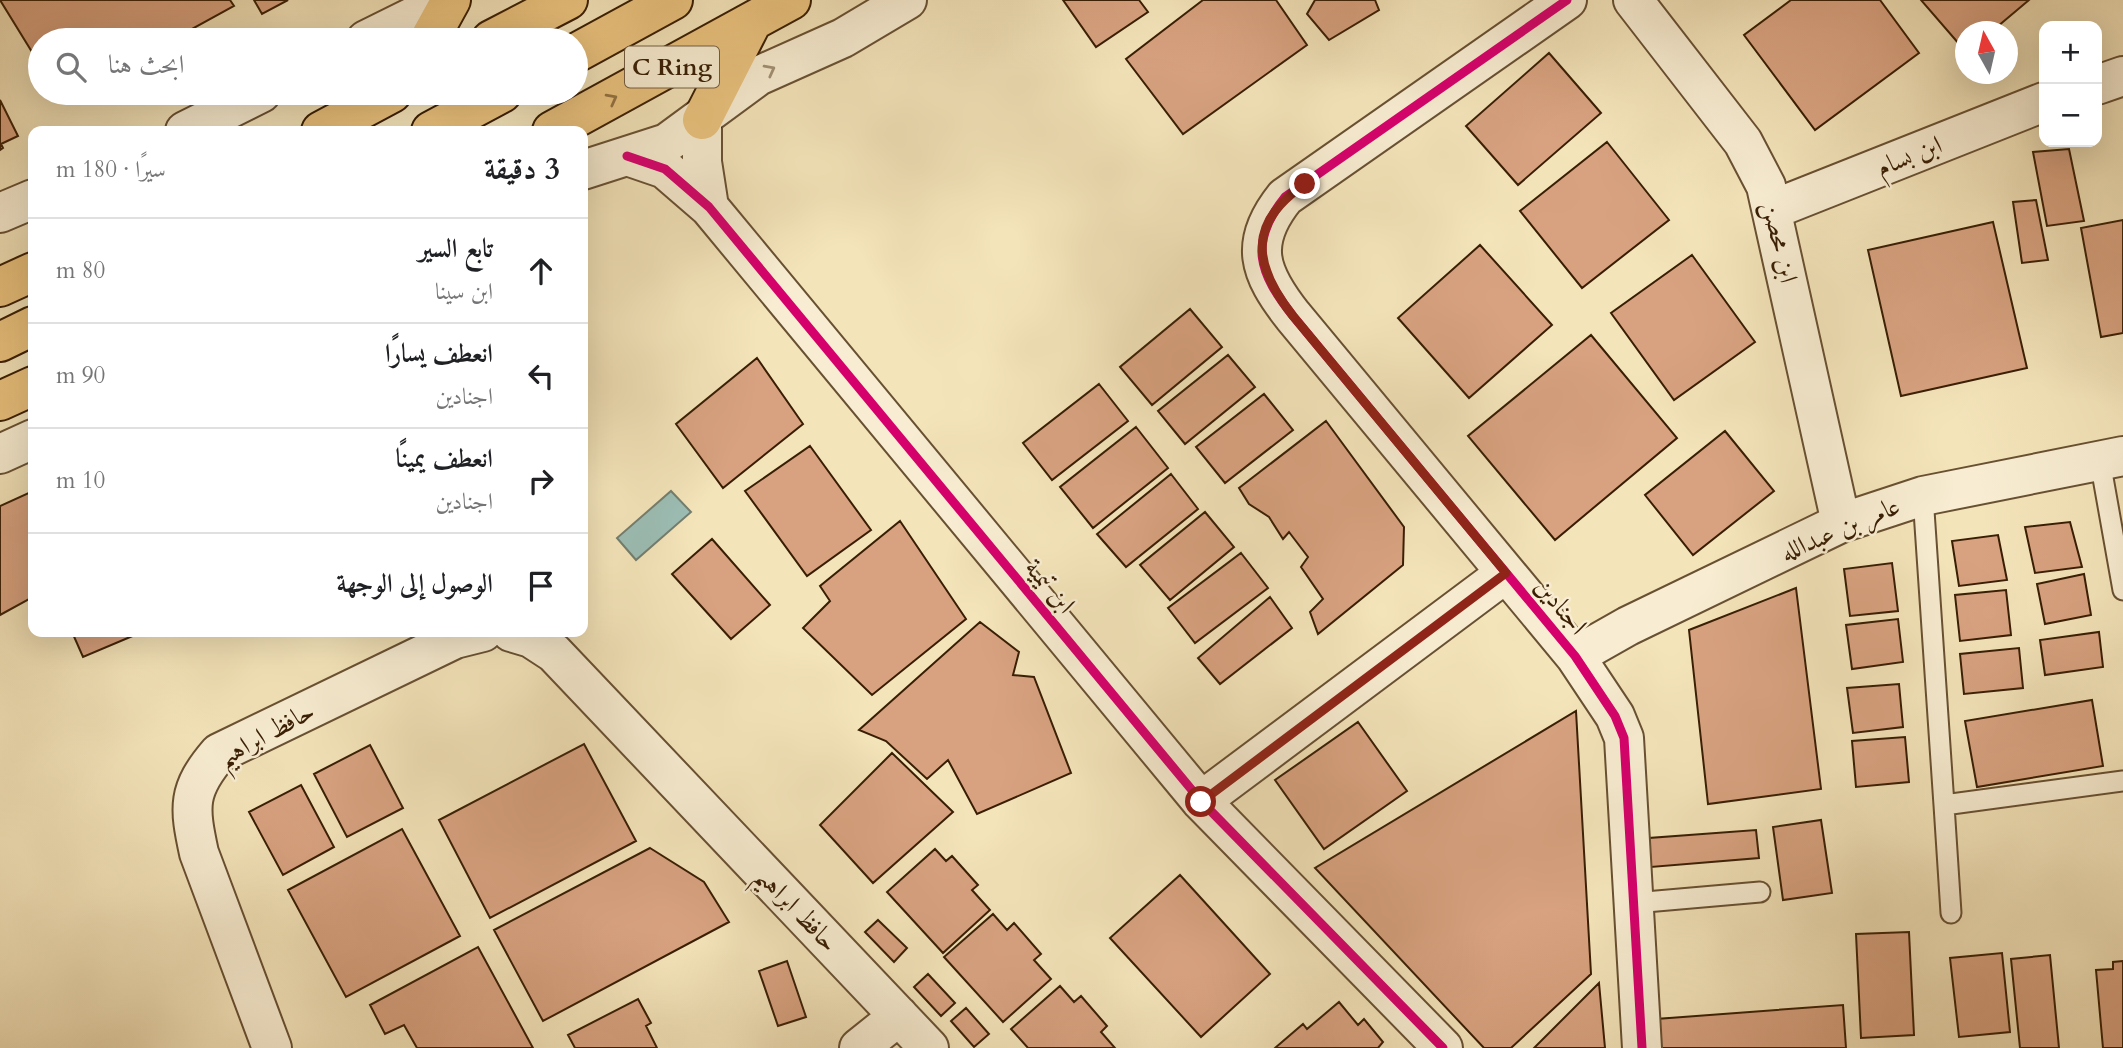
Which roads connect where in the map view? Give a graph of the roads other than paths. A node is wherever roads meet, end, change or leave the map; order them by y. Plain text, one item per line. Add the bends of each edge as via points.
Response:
1 (449, 0) edge
2 (568, 0) edge
3 (673, 0) edge
4 (791, 0) edge
5 (907, 0) edge
6 (1567, 0) edge
7 (1633, 0) edge
8 (751, 24) junction
9 (391, 28) edge
10 (435, 28) edge
11 (514, 28) edge
12 (588, 46) edge
13 (2123, 76) edge
14 (2100, 84) edge
15 (2039, 104) edge
16 (237, 105) edge
17 (370, 105) edge
18 (480, 105) edge
19 (702, 120) junction
20 (195, 126) edge
21 (330, 126) edge
22 (440, 126) edge
23 (561, 126) edge
24 (627, 156) junction
25 (588, 168) edge
26 (28, 201) edge
27 (709, 207) junction
28 (1773, 209) junction
29 (0, 213) edge
30 (28, 274) edge
31 (0, 287) edge
32 (28, 328) edge
33 (0, 342) edge
34 (28, 388) edge
35 (0, 401) edge
36 (28, 441) edge
37 (0, 454) edge
38 (2112, 459) edge
39 (1923, 496) junction
40 (1842, 523) junction
41 (1506, 573) junction
42 (2123, 590) edge
43 (463, 637) edge
44 (528, 637) edge
45 (1575, 656) junction
46 (2123, 781) edge
47 (1201, 802) junction
48 (1944, 805) junction
49 (1760, 892) dead end
50 (1634, 903) junction
51 (1951, 913) dead end
52 (899, 1016) junction
53 (272, 1048) edge
54 (859, 1048) edge
55 (929, 1048) edge
56 (1443, 1048) edge
57 (1642, 1048) edge

1 - 9 street
1 - 10 highway
2 - 11 highway
3 - 12 highway
4 - 8 highway, C Ring
19 -> 5 street via 758,76 843,38
6 - 41 street, اجنادين via 1285,197 1270,215 1261,237 1262,261 1279,299
7 - 28 street, ابن محصن via 1743,142
8 - 19 highway
23 -> 8 highway, C Ring
13 - 14 street
15 - 28 street, ابن بسام
16 - 20 street
17 - 21 highway
18 - 22 highway
19 - 24 street via 667,143
19 - 27 street
24 - 25 street
24 - 27 street, ابن تيمية via 665,169
26 - 29 street
27 - 47 street, ابن تيمية
28 - 40 street, ابن محصن
30 - 31 highway
32 - 33 highway
34 - 35 highway
36 - 37 street
38 - 39 street, عامر بن عبدالله
38 - 42 lane
39 - 40 street, عامر بن عبدالله
39 - 48 lane
40 - 45 street, عامر بن عبدالله
41 - 45 street, اجنادين
41 - 47 street
43 - 53 street, حافظ ابراهيم via 219,753 200,776 192,796 199,853
44 - 52 street, حافظ ابراهيم via 554,653
45 - 50 street, اجنادين via 1615,716 1624,738
46 - 48 lane
47 - 56 street, ابن تيمية
48 - 51 lane
49 - 50 lane
50 - 57 street, اجنادين
52 - 54 street
52 - 55 street, حافظ ابراهيم

